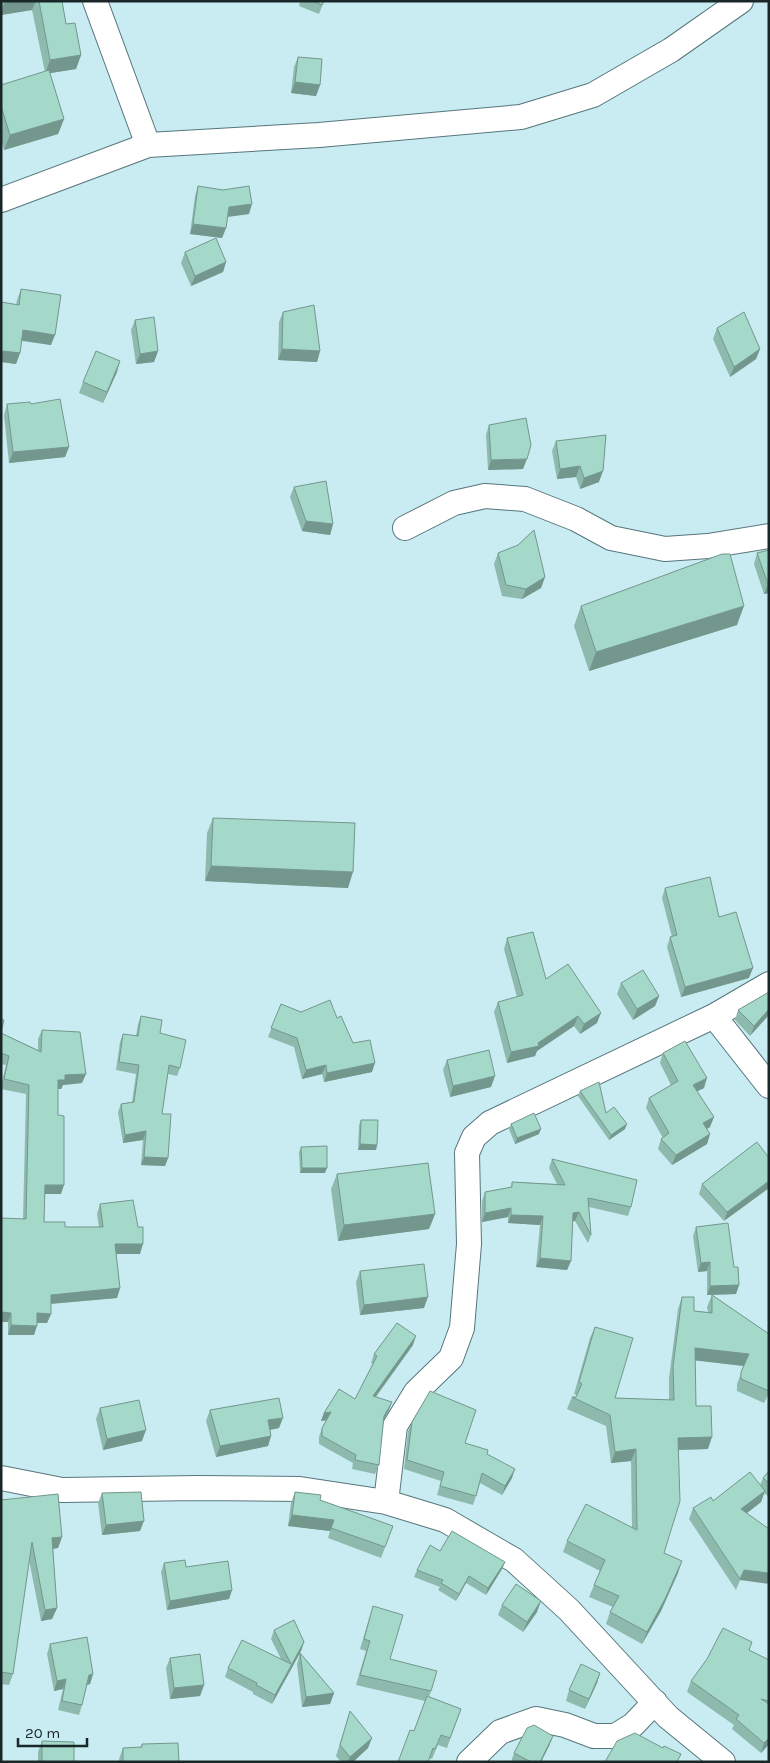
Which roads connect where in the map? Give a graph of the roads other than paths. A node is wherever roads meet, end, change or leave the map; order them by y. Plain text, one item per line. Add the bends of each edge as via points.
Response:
1 (95, 1) edge
2 (741, 1) edge
3 (148, 145) junction
4 (1, 200) edge
5 (405, 528) dead end
6 (769, 536) edge
7 (769, 984) edge
8 (714, 1016) junction
9 (769, 1086) edge
10 (1, 1478) edge
11 (386, 1502) junction
12 (655, 1702) junction
13 (469, 1762) edge
14 (723, 1762) edge

1 - 3 street
2 - 3 street via 671,50 593,95 522,117 319,135
3 - 4 street
5 - 6 street via 454,503 485,496 525,499 576,519 611,538 665,549
7 - 8 street
8 - 9 street
8 - 11 street via 490,1123 474,1137 468,1153 468,1244 462,1328 450,1358 416,1392 395,1426
10 - 11 street via 62,1490 300,1490
11 - 12 street via 445,1520 514,1560 569,1610
12 - 13 street via 633,1725 615,1736 594,1736 536,1719 500,1732
12 - 14 street via 668,1717

